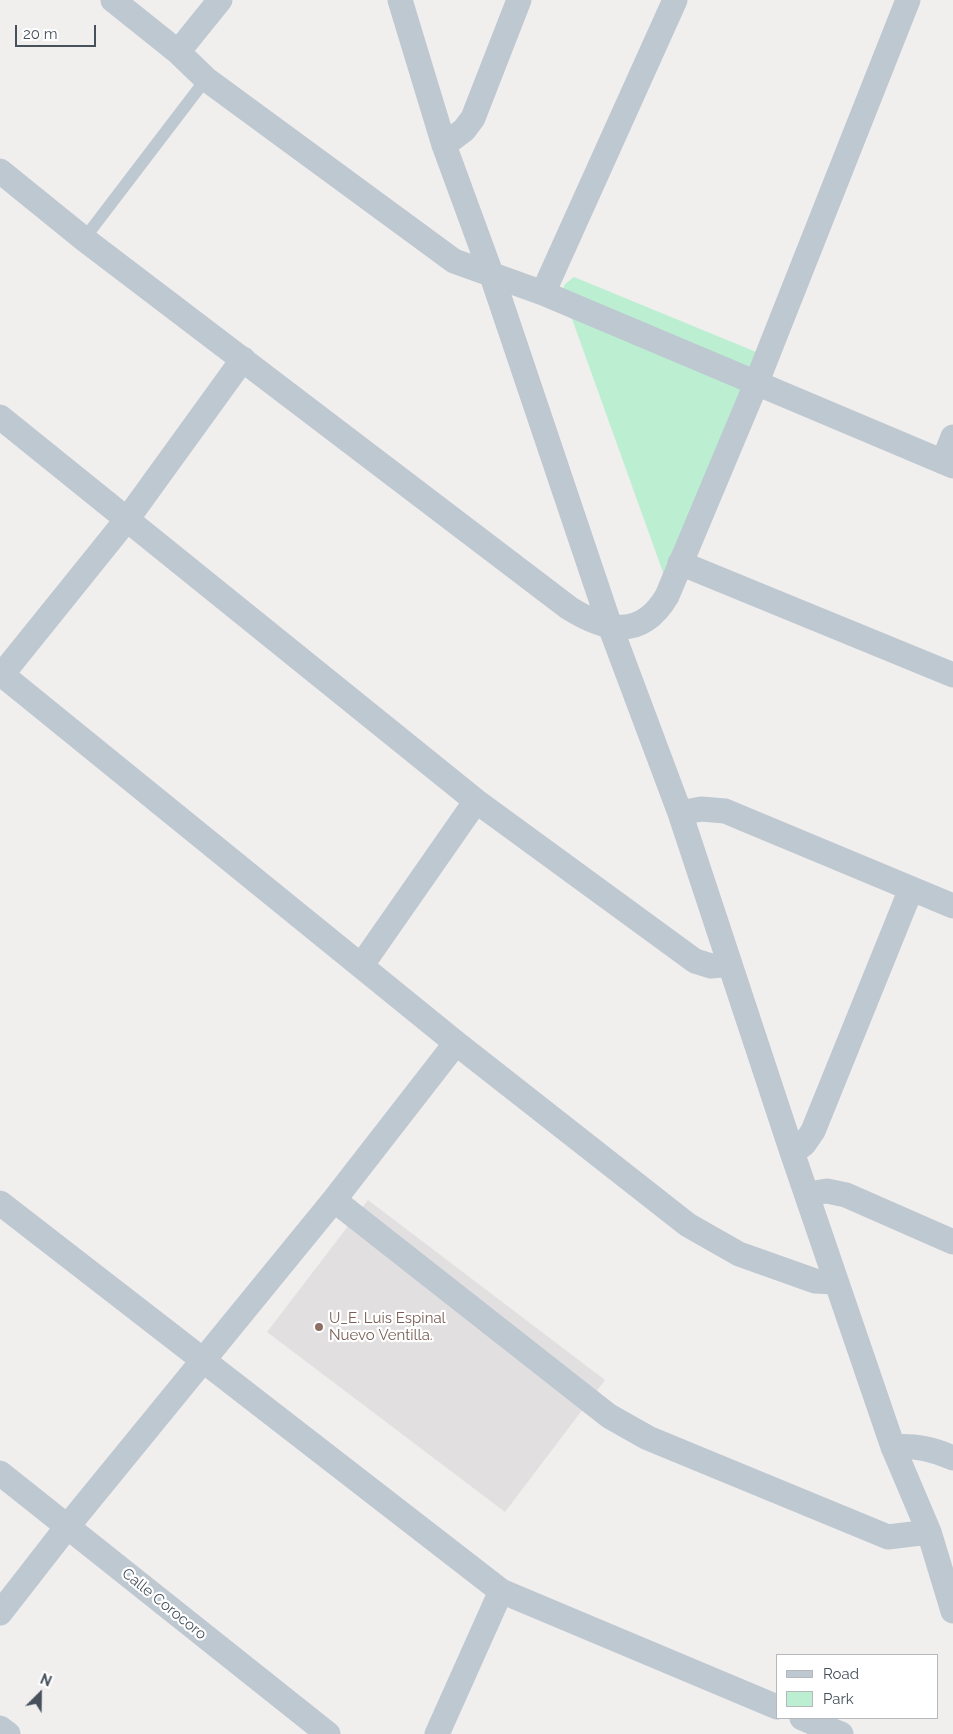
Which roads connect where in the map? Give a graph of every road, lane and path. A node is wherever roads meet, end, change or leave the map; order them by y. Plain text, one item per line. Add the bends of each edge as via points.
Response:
1 (113, 0) edge
2 (220, 0) edge
3 (400, 0) edge
4 (518, 0) edge
5 (675, 0) edge
6 (908, 0) edge
7 (178, 52) junction
8 (206, 79) junction
9 (444, 145) junction
10 (0, 171) edge
11 (84, 239) junction
12 (492, 276) junction
13 (544, 293) junction
14 (242, 359) junction
15 (756, 384) junction
16 (0, 417) edge
17 (953, 437) edge
18 (948, 464) edge
19 (128, 518) junction
20 (680, 563) junction
21 (610, 626) junction
22 (1, 675) edge
23 (953, 675) edge
24 (476, 801) junction
25 (680, 813) junction
26 (911, 889) junction
27 (953, 906) edge
28 (730, 964) junction
29 (361, 966) junction
30 (456, 1043) junction
31 (792, 1152) junction
32 (808, 1194) junction
33 (334, 1200) junction
34 (0, 1203) edge
35 (953, 1242) edge
36 (835, 1282) junction
37 (204, 1362) junction
38 (893, 1447) junction
39 (953, 1458) edge
40 (0, 1473) edge
41 (67, 1527) junction
42 (928, 1532) junction
43 (501, 1591) junction
44 (953, 1611) edge
45 (0, 1613) edge
46 (776, 1707) edge
47 (804, 1719) edge
48 (0, 1728) edge
49 (8, 1734) edge
50 (328, 1734) edge
51 (438, 1734) edge
52 (841, 1734) edge

1 - 7 street
2 - 7 street
3 - 9 street
4 - 9 street via 473,118 464,130
5 - 13 street
6 - 15 street
7 - 8 street
8 - 11 lane
8 - 12 street via 454,261
9 - 12 street
10 - 11 street
11 - 14 street
12 - 13 street
12 - 21 street
13 - 15 street
14 - 19 street
14 - 21 street via 569,608 589,620
15 - 18 street
15 - 20 street
16 - 19 street
17 - 18 street
19 - 22 street
19 - 24 street
20 - 21 street via 657,613 628,627
20 - 23 street
21 - 25 street
22 - 29 street
24 - 28 street via 695,961 711,966
24 - 29 street
25 - 26 street via 701,808 725,811
25 - 28 street
26 - 27 street
26 - 31 street via 813,1132
28 - 31 street
29 - 30 street
30 - 33 street
30 - 36 street via 688,1225 739,1254 815,1281
31 - 32 street
32 - 35 street via 828,1191 846,1195
32 - 36 street
33 - 37 street
33 - 42 street via 609,1416 640,1434 888,1537
34 - 37 street
36 - 38 street
37 - 41 street
37 - 43 street
38 - 39 street via 913,1445
38 - 42 street
40 - 41 street, Calle Corocoro
41 - 45 street
41 - 50 street, Calle Corocoro
42 - 44 street
43 - 46 street
43 - 51 street
47 - 52 street
48 - 49 street

